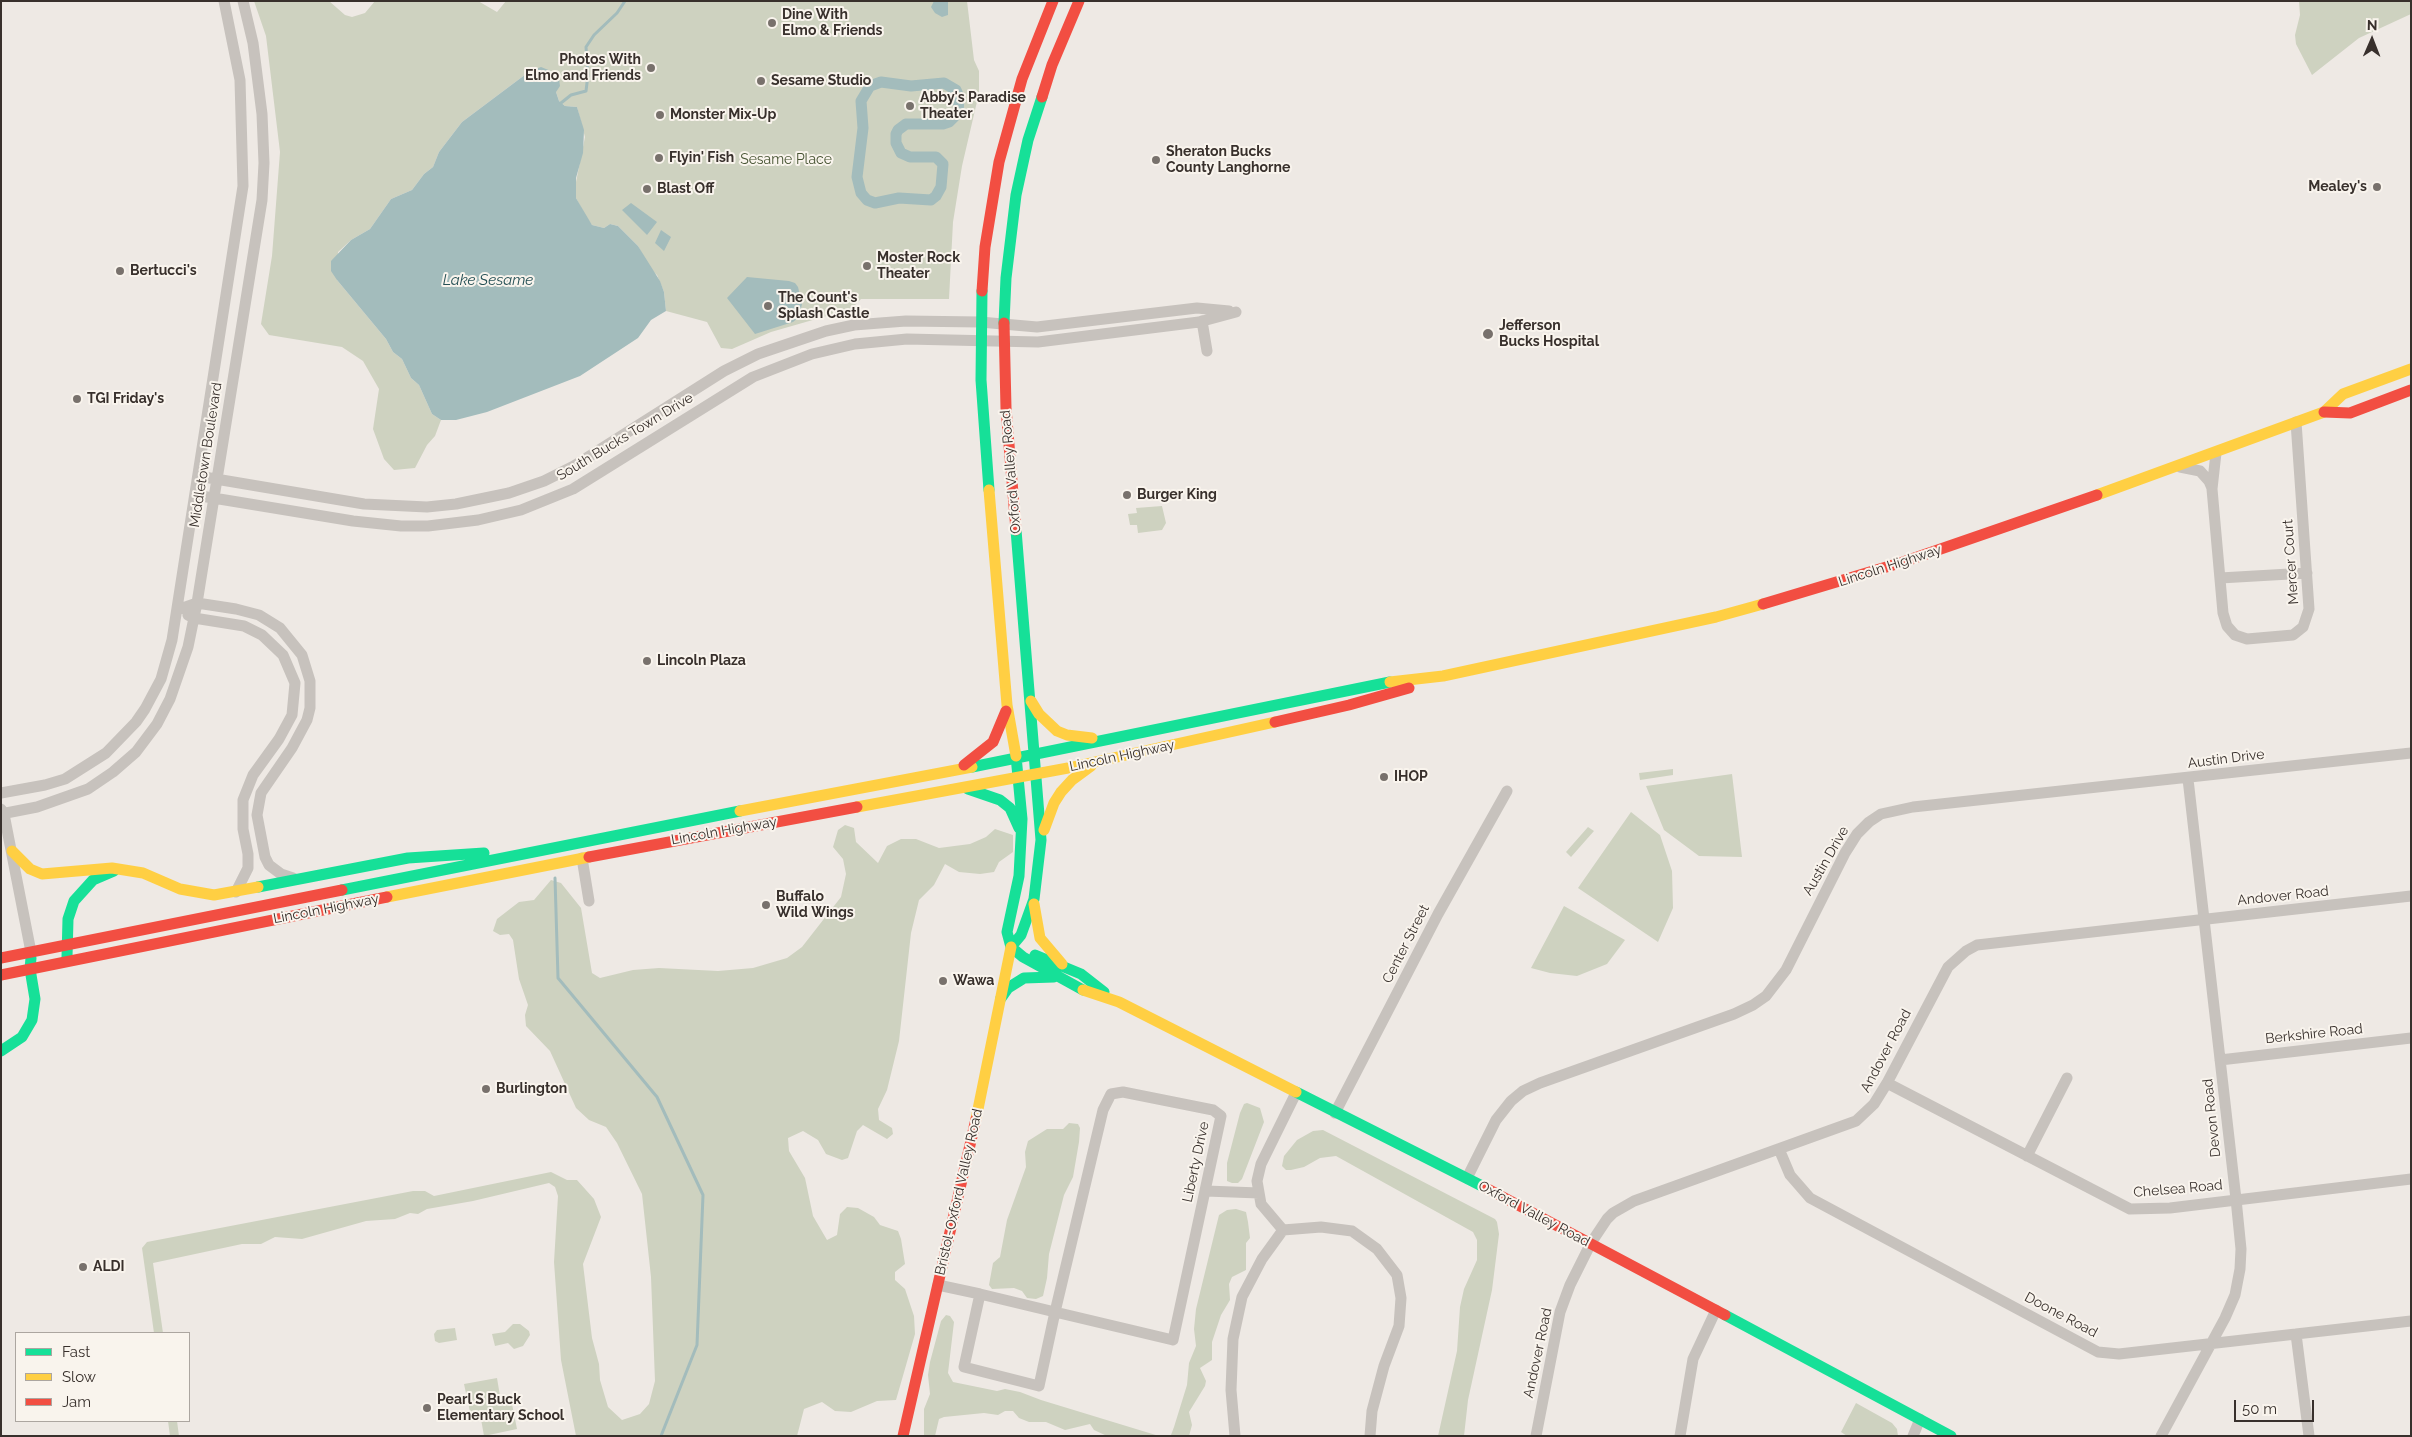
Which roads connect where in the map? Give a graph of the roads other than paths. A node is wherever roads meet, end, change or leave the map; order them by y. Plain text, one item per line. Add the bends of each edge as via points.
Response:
1 (224, 1) edge
2 (243, 1) edge
3 (1053, 1) edge
4 (1079, 1) edge
5 (1202, 321) junction
6 (980, 322) junction
7 (1004, 323) junction
8 (980, 340) junction
9 (1004, 341) junction
10 (1206, 351) dead end
11 (2411, 368) edge
12 (2411, 390) edge
13 (2324, 412) junction
14 (2296, 422) junction
15 (2216, 452) junction
16 (2176, 467) junction
17 (198, 476) junction
18 (217, 479) junction
19 (2212, 489) junction
20 (195, 495) junction
21 (214, 498) junction
22 (2307, 573) junction
23 (2220, 578) junction
24 (197, 603) junction
25 (177, 610) junction
26 (194, 618) junction
27 (1443, 676) junction
28 (1030, 698) junction
29 (1007, 705) junction
30 (1110, 739) junction
31 (2411, 753) edge
32 (1035, 754) junction
33 (1015, 758) junction
34 (1098, 762) junction
35 (956, 769) junction
36 (1036, 774) junction
37 (1017, 777) junction
38 (2188, 779) junction
39 (960, 788) junction
40 (1507, 791) dead end
41 (1, 793) edge
42 (2, 812) edge
43 (1022, 839) junction
44 (1041, 840) junction
45 (550, 849) junction
46 (12, 851) junction
47 (582, 858) junction
48 (127, 870) junction
49 (300, 879) junction
50 (236, 892) junction
51 (2411, 896) edge
52 (1034, 899) junction
53 (589, 901) dead end
54 (2204, 919) junction
55 (68, 945) junction
56 (1011, 947) junction
57 (31, 952) junction
58 (1, 958) edge
59 (67, 962) junction
60 (1064, 966) junction
61 (30, 969) junction
62 (1, 976) edge
63 (1054, 977) junction
64 (1001, 998) junction
65 (1113, 999) junction
66 (2411, 1038) edge
67 (1, 1052) edge
68 (2220, 1060) junction
69 (2067, 1078) dead end
70 (1887, 1083) junction
71 (1296, 1093) junction
72 (1335, 1113) junction
73 (1779, 1150) junction
74 (2027, 1156) junction
75 (1467, 1178) junction
76 (2411, 1179) edge
77 (1206, 1191) junction
78 (1259, 1193) junction
79 (2236, 1199) junction
80 (1283, 1230) junction
81 (1591, 1244) junction
82 (938, 1285) junction
83 (980, 1294) junction
84 (1716, 1310) junction
85 (1055, 1312) junction
86 (2411, 1321) edge
87 (2296, 1334) junction
88 (2211, 1344) junction
89 (1920, 1419) junction
90 (903, 1436) edge
91 (1235, 1436) edge
92 (1370, 1436) edge
93 (1536, 1436) edge
94 (1680, 1436) edge
95 (1913, 1436) edge
96 (1952, 1436) edge
97 (2162, 1436) edge
98 (2308, 1436) edge

1 - 17 street, Middletown Boulevard via 240,80 244,175
2 - 18 street, Middletown Boulevard via 259,83 263,172 259,221
3 - 6 main road, Oxford Valley Road via 1022,78 999,162 985,247
4 - 7 main road, Oxford Valley Road via 1044,86 1022,167 1008,250
5 - 7 street, South Bucks Town Drive via 1236,312 1197,308 1037,327
5 - 9 street, South Bucks Town Drive via 1038,342
5 - 10 street
6 - 7 street, South Bucks Town Drive
6 - 8 main road, Oxford Valley Road
6 - 18 street, South Bucks Town Drive via 906,321 854,326 780,345 724,371 574,466 544,481 475,501 427,507 364,504
7 - 9 main road, Oxford Valley Road
8 - 9 street, South Bucks Town Drive
8 - 21 street, South Bucks Town Drive via 875,341 812,354 768,369 573,489 522,510 478,520 401,526
8 - 29 main road, Oxford Valley Road via 983,418
9 - 28 main road, Oxford Valley Road via 1008,444
11 - 13 main road, Lincoln Highway via 2343,394
12 - 13 main road, Lincoln Highway via 2350,413
13 - 14 main road, Lincoln Highway
14 - 15 main road, Lincoln Highway
14 - 22 street, Mercer Court
15 - 16 main road, Lincoln Highway
15 - 19 street, Mercer Court
16 - 19 street via 2200,471
16 - 27 main road, Lincoln Highway via 1903,562 1773,602 1624,638
17 - 18 street, South Bucks Town Drive
17 - 20 street, Middletown Boulevard
18 - 21 street, Middletown Boulevard
19 - 23 street, Mercer Court
20 - 21 street, South Bucks Town Drive
20 - 25 street, Middletown Boulevard
21 - 24 street, Middletown Boulevard
22 - 23 street
22 - 23 street, Mercer Court via 2309,609 2303,627 2288,636 2254,640 2241,638 2227,626
24 - 25 street
24 - 26 street, Middletown Boulevard
24 - 49 street via 248,612 270,622 289,636 307,668 311,692 307,720 261,793 257,815 269,865 281,874
25 - 26 street
25 - 41 street, Middletown Boulevard via 160,679 145,709 118,743 64,779 45,786
26 - 42 street, Middletown Boulevard via 170,699 157,724 136,752 88,788 52,803
26 - 50 street via 244,626 262,635 283,654 295,683 292,715 253,775 243,800 242,829 248,868
27 - 30 main road, Lincoln Highway via 1374,684
27 - 34 main road, Lincoln Highway via 1377,698
28 - 30 main road via 1039,714 1057,731 1077,738
28 - 32 main road, Oxford Valley Road
29 - 33 main road, Oxford Valley Road
29 - 35 main road via 1004,720 992,742 974,759
30 - 32 main road, Lincoln Highway
31 - 38 street, Austin Drive
32 - 33 main road, Lincoln Highway
32 - 36 main road, Oxford Valley Road
33 - 35 main road, Lincoln Highway
33 - 37 main road, Oxford Valley Road
34 - 36 main road, Lincoln Highway
34 - 44 main road via 1061,792 1048,816
35 - 45 main road, Lincoln Highway
36 - 37 main road, Lincoln Highway
36 - 44 main road, Oxford Valley Road
37 - 39 main road, Lincoln Highway
37 - 43 main road, Oxford Valley Road
38 - 54 street, Devon Road
38 - 75 street, Austin Drive via 1881,814 1869,822 1849,846 1786,970 1766,996 1734,1014 1523,1091 1510,1101 1496,1120
39 - 43 main road via 990,795 1010,808
39 - 47 main road, Lincoln Highway
40 - 72 street, Center Street via 1438,914
42 - 46 street
43 - 56 main road, Oxford Valley Road via 1019,876 1007,932
44 - 52 main road, Oxford Valley Road
45 - 49 main road via 408,858
45 - 55 main road, Lincoln Highway
46 - 48 main road via 30,869 42,874 103,868
46 - 57 street
47 - 53 street
47 - 59 main road, Lincoln Highway
48 - 50 main road via 143,873 192,893
48 - 55 main road via 102,876 80,893 68,919
49 - 50 main road
51 - 54 street, Andover Road
52 - 56 main road, Oxford Valley Road via 1021,935
52 - 60 main road via 1040,938
54 - 68 street, Devon Road
54 - 70 street, Andover Road via 1977,945 1966,950 1948,967
55 - 57 main road, Lincoln Highway
55 - 59 main road
56 - 60 main road, Oxford Valley Road
56 - 63 main road, Oxford Valley Road
56 - 64 main road, Bristol-Oxford Valley Road
57 - 58 main road, Lincoln Highway
57 - 61 main road
59 - 61 main road, Lincoln Highway
60 - 65 main road, Oxford Valley Road via 1081,974
61 - 62 main road, Lincoln Highway
61 - 67 main road via 35,999 32,1020 22,1037
63 - 64 main road via 1024,978 1008,988
63 - 65 main road, Oxford Valley Road
64 - 82 main road, Bristol-Oxford Valley Road
65 - 71 main road, Oxford Valley Road
66 - 68 street, Berkshire Road
68 - 79 street, Devon Road
69 - 74 street
70 - 73 street, Andover Road via 1874,1104 1856,1121
70 - 74 street, Chelsea Road
71 - 72 main road, Oxford Valley Road
71 - 78 street via 1261,1164 1257,1181
72 - 75 main road, Oxford Valley Road
73 - 81 street, Andover Road via 1623,1206 1607,1219
73 - 88 street, Doone Road via 1790,1175 1810,1198 2086,1346 2106,1354 2119,1354
74 - 79 street, Chelsea Road via 2130,1209 2170,1208
75 - 81 main road, Oxford Valley Road
76 - 79 street, Chelsea Road
77 - 78 street
77 - 85 street, Liberty Drive via 1172,1340
77 - 85 street, Liberty Drive via 1221,1116 1213,1110 1123,1092 1111,1094 1103,1110
78 - 80 street via 1261,1204
79 - 88 street, Devon Road via 2241,1249 2238,1280 2225,1318
80 - 91 street via 1262,1259 1242,1297 1233,1339 1231,1390
80 - 92 street via 1321,1227 1352,1231 1377,1249 1397,1274 1401,1298 1400,1326 1384,1366 1372,1412
81 - 84 main road, Oxford Valley Road
81 - 93 street, Andover Road via 1560,1312
82 - 83 street, Liberty Drive
82 - 90 main road, Bristol-Oxford Valley Road
83 - 85 street, Liberty Drive
83 - 85 street via 964,1367 1039,1386
84 - 89 main road, Oxford Valley Road
84 - 94 street via 1694,1359
86 - 87 street, Doone Road
87 - 88 street, Doone Road
87 - 98 street
88 - 97 street, Devon Road
89 - 95 street
89 - 96 main road, Oxford Valley Road

